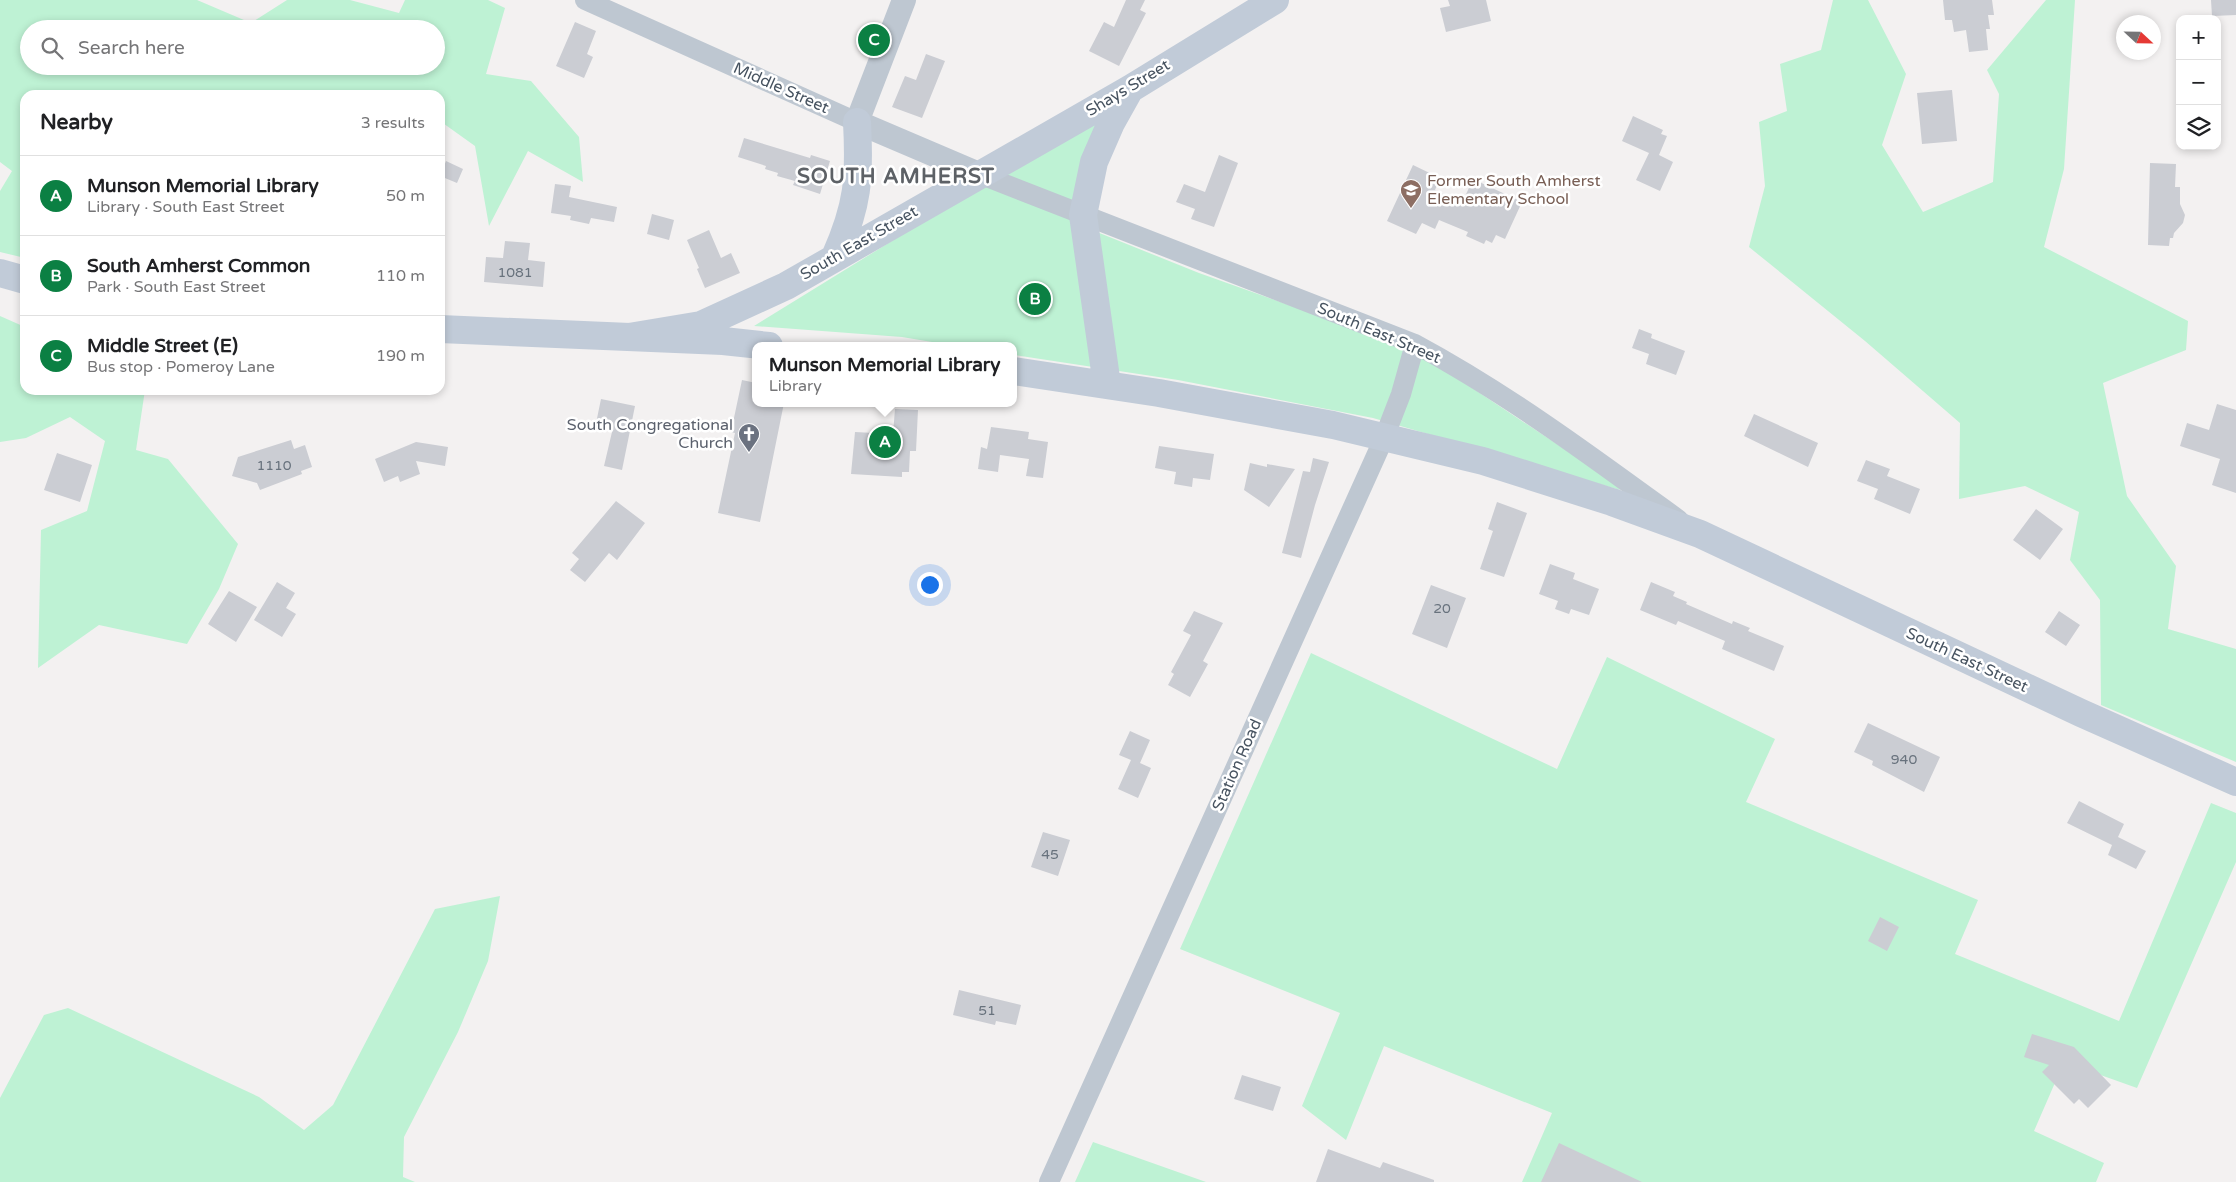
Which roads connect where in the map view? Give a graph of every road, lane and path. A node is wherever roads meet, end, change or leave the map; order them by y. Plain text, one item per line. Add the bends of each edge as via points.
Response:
1 (585, 0) edge
2 (904, 0) edge
3 (1275, 0) edge
4 (1130, 89) junction
5 (857, 122) junction
6 (979, 174) junction
7 (1083, 215) junction
8 (835, 257) junction
9 (0, 274) edge
10 (20, 279) edge
11 (746, 304) junction
12 (445, 330) edge
13 (629, 337) junction
14 (759, 342) edge
15 (1415, 344) junction
16 (752, 345) edge
17 (1017, 371) edge
18 (1107, 385) junction
19 (1384, 438) junction
20 (1700, 534) junction
21 (2236, 782) edge
22 (1048, 1182) edge

1 - 5 street, Middle Street
2 - 5 street
3 - 4 main road, Shays Street
4 - 6 main road, Shays Street
4 - 7 main road via 1094,162
5 - 6 street, Middle Street
5 - 8 main road via 859,170 856,202
6 - 7 street, South East Street
6 - 8 main road, South East Street
7 - 15 street, South East Street
7 - 18 main road
8 - 11 main road, South East Street via 786,286
9 - 10 main road
11 - 13 main road, South East Street via 701,325
11 - 14 main road
12 - 13 main road, South East Street
13 - 16 main road, South East Street
15 - 19 street, Station Road
15 - 20 street, South East Street via 1549,427
17 - 18 main road, South East Street
18 - 19 main road, South East Street
19 - 20 main road, South East Street via 1483,461
19 - 22 street, Station Road
20 - 21 main road, South East Street

